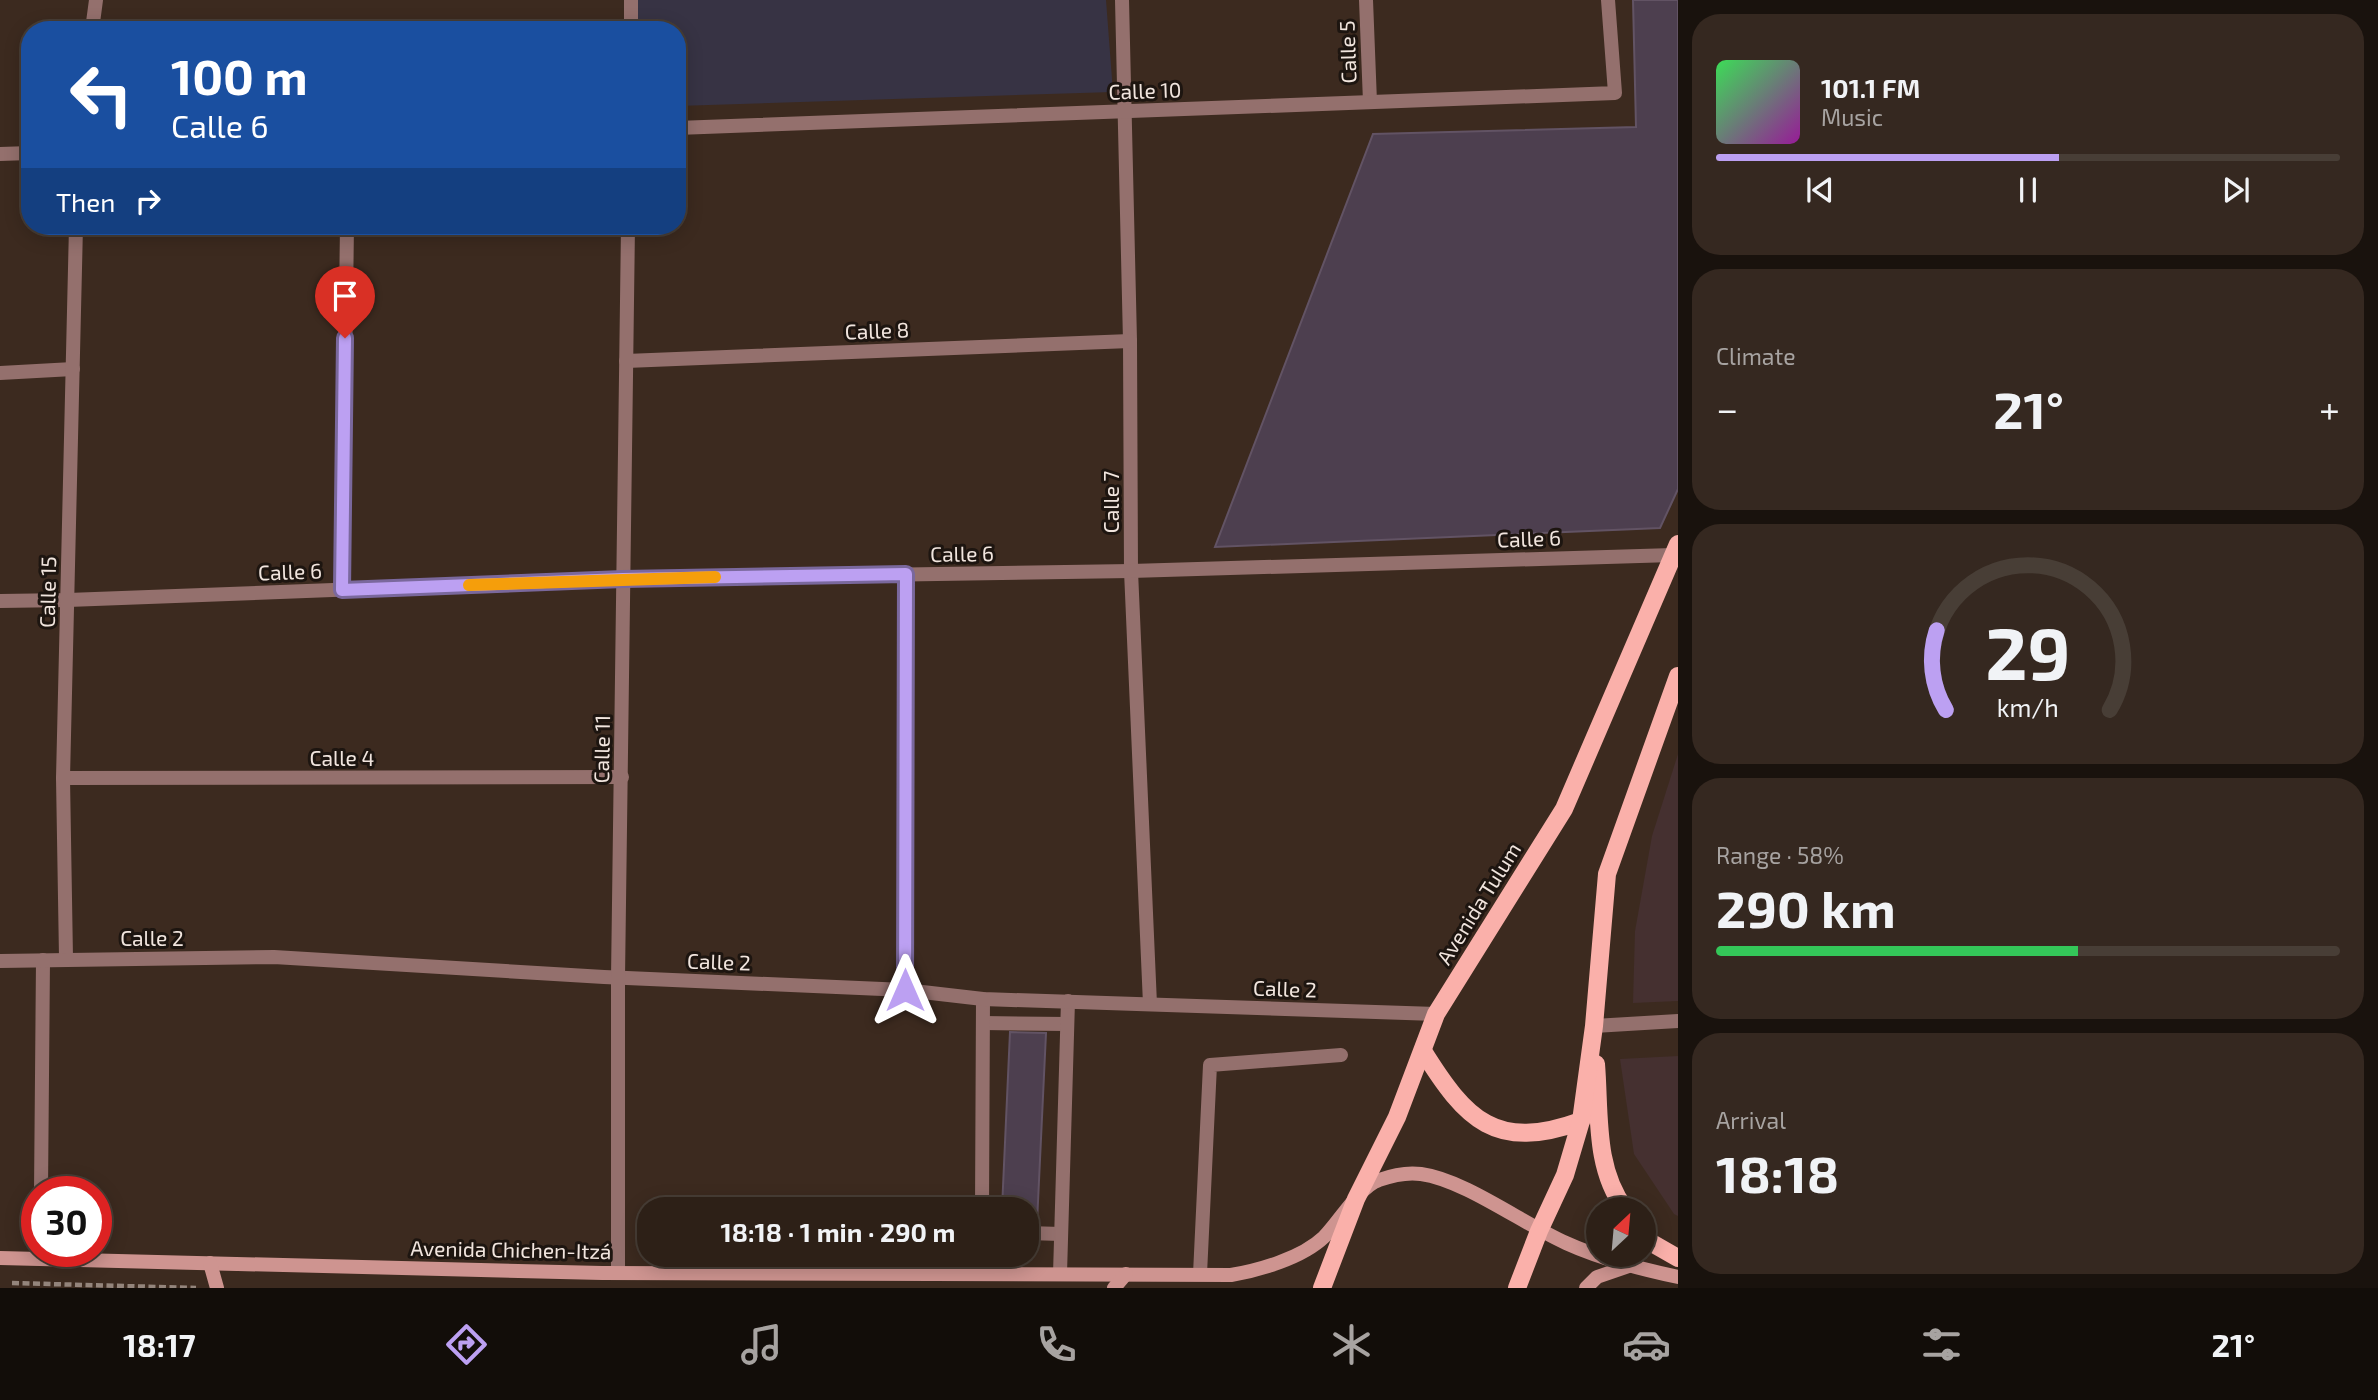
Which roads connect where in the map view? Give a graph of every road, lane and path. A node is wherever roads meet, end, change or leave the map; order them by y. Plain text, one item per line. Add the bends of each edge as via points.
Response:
1 (96, 0) edge
2 (631, 0) edge
3 (1122, 0) edge
4 (1366, 0) edge
5 (1608, 0) edge
6 (93, 21) edge
7 (631, 21) edge
8 (1370, 102) junction
9 (1126, 112) junction
10 (686, 128) edge
11 (21, 153) edge
12 (0, 154) edge
13 (76, 235) edge
14 (347, 235) edge
15 (628, 235) edge
16 (1130, 341) junction
17 (626, 361) junction
18 (73, 369) junction
19 (0, 373) edge
20 (1676, 549) edge
21 (1131, 571) junction
22 (906, 574) junction
23 (623, 579) junction
24 (342, 590) junction
25 (68, 600) junction
26 (0, 601) edge
27 (1678, 676) edge
28 (622, 777) junction
29 (63, 778) junction
30 (65, 958) junction
31 (43, 960) junction
32 (0, 961) edge
33 (618, 978) junction
34 (905, 990) junction
35 (983, 999) junction
36 (1068, 1002) junction
37 (1150, 1004) junction
38 (1436, 1014) junction
39 (1678, 1021) edge
40 (983, 1023) junction
41 (1067, 1024) junction
42 (1594, 1026) junction
43 (1423, 1051) junction
44 (1341, 1055) dead end
45 (1581, 1121) junction
46 (41, 1176) edge
47 (982, 1197) edge
48 (1617, 1197) edge
49 (1356, 1199) junction
50 (1539, 1231) junction
51 (1039, 1233) edge
52 (1061, 1234) junction
53 (1656, 1245) edge
54 (1586, 1251) edge
55 (21, 1256) edge
56 (0, 1258) edge
57 (112, 1258) edge
58 (1678, 1258) edge
59 (210, 1263) junction
60 (983, 1267) edge
61 (1626, 1267) edge
62 (1633, 1267) edge
63 (618, 1273) junction
64 (983, 1274) junction
65 (1060, 1274) junction
66 (1126, 1274) junction
67 (1200, 1274) junction
68 (1678, 1277) edge
69 (0, 1282) edge
70 (207, 1288) edge
71 (217, 1288) edge
72 (1114, 1288) edge
73 (1208, 1288) edge
74 (1322, 1288) edge
75 (1517, 1288) edge
76 (1586, 1288) edge

1 - 6 street
2 - 7 street
3 - 9 street, Calle 7
4 - 8 street, Calle 5
5 - 8 street, Calle 10 via 1615,93
8 - 9 street, Calle 10
9 - 10 street, Calle 10
9 - 16 street, Calle 7
11 - 12 street
13 - 18 street, Calle 15
14 - 24 street
15 - 17 street, Calle 11
16 - 17 street, Calle 8
16 - 21 street, Calle 7
17 - 23 street, Calle 11
18 - 19 street
18 - 25 street, Calle 15
20 - 21 street, Calle 6
20 - 38 main road, Avenida Tulum via 1564,809
21 - 22 street, Calle 6
21 - 37 street, Calle 7
22 - 23 street, Calle 6
22 - 34 street
23 - 24 street, Calle 6
23 - 28 street, Calle 11
24 - 25 street, Calle 6
25 - 26 street, Calle 6
25 - 29 street, Calle 15
27 - 42 main road via 1607,874
28 - 29 street, Calle 4
28 - 33 street, Calle 11
29 - 30 street, Calle 15
30 - 31 street, Calle 2
30 - 33 street, Calle 2 via 274,957
31 - 32 street, Calle 2
31 - 46 street
33 - 34 street, Calle 2
33 - 63 street, Calle 11
34 - 35 street, Calle 2
35 - 36 street, Calle 2
35 - 40 street
36 - 37 street, Calle 2
36 - 41 street
37 - 38 street, Calle 2
38 - 43 main road, Avenida Tulum
39 - 42 street
40 - 41 street
40 - 47 street
41 - 52 street
42 - 45 main road
42 - 48 main road via 1603,1167
43 - 45 main road via 1447,1090 1484,1124 1528,1132
43 - 49 main road, Avenida Tulum via 1398,1117
44 - 67 street via 1210,1065
45 - 50 main road via 1565,1175
49 - 50 main road, Avenida Chichen-Itzá via 1375,1181 1402,1173 1423,1174 1485,1199
49 - 67 main road, Avenida Chichen-Itzá via 1322,1239 1292,1256 1257,1270
49 - 74 main road, Avenida Tulum
50 - 54 main road, Avenida Chichen-Itzá
50 - 75 main road
51 - 52 street
52 - 65 street
53 - 58 main road
55 - 56 main road, Avenida Chichen-Itzá
57 - 59 main road, Avenida Chichen-Itzá
59 - 63 main road, Avenida Chichen-Itzá
59 - 71 main road
60 - 64 street
61 - 76 main road via 1597,1278
62 - 68 main road, Avenida Chichen-Itzá
63 - 64 main road, Avenida Chichen-Itzá
64 - 65 main road, Avenida Chichen-Itzá
65 - 66 main road, Avenida Chichen-Itzá
66 - 67 main road, Avenida Chichen-Itzá
66 - 72 main road
67 - 73 main road
69 - 70 path

